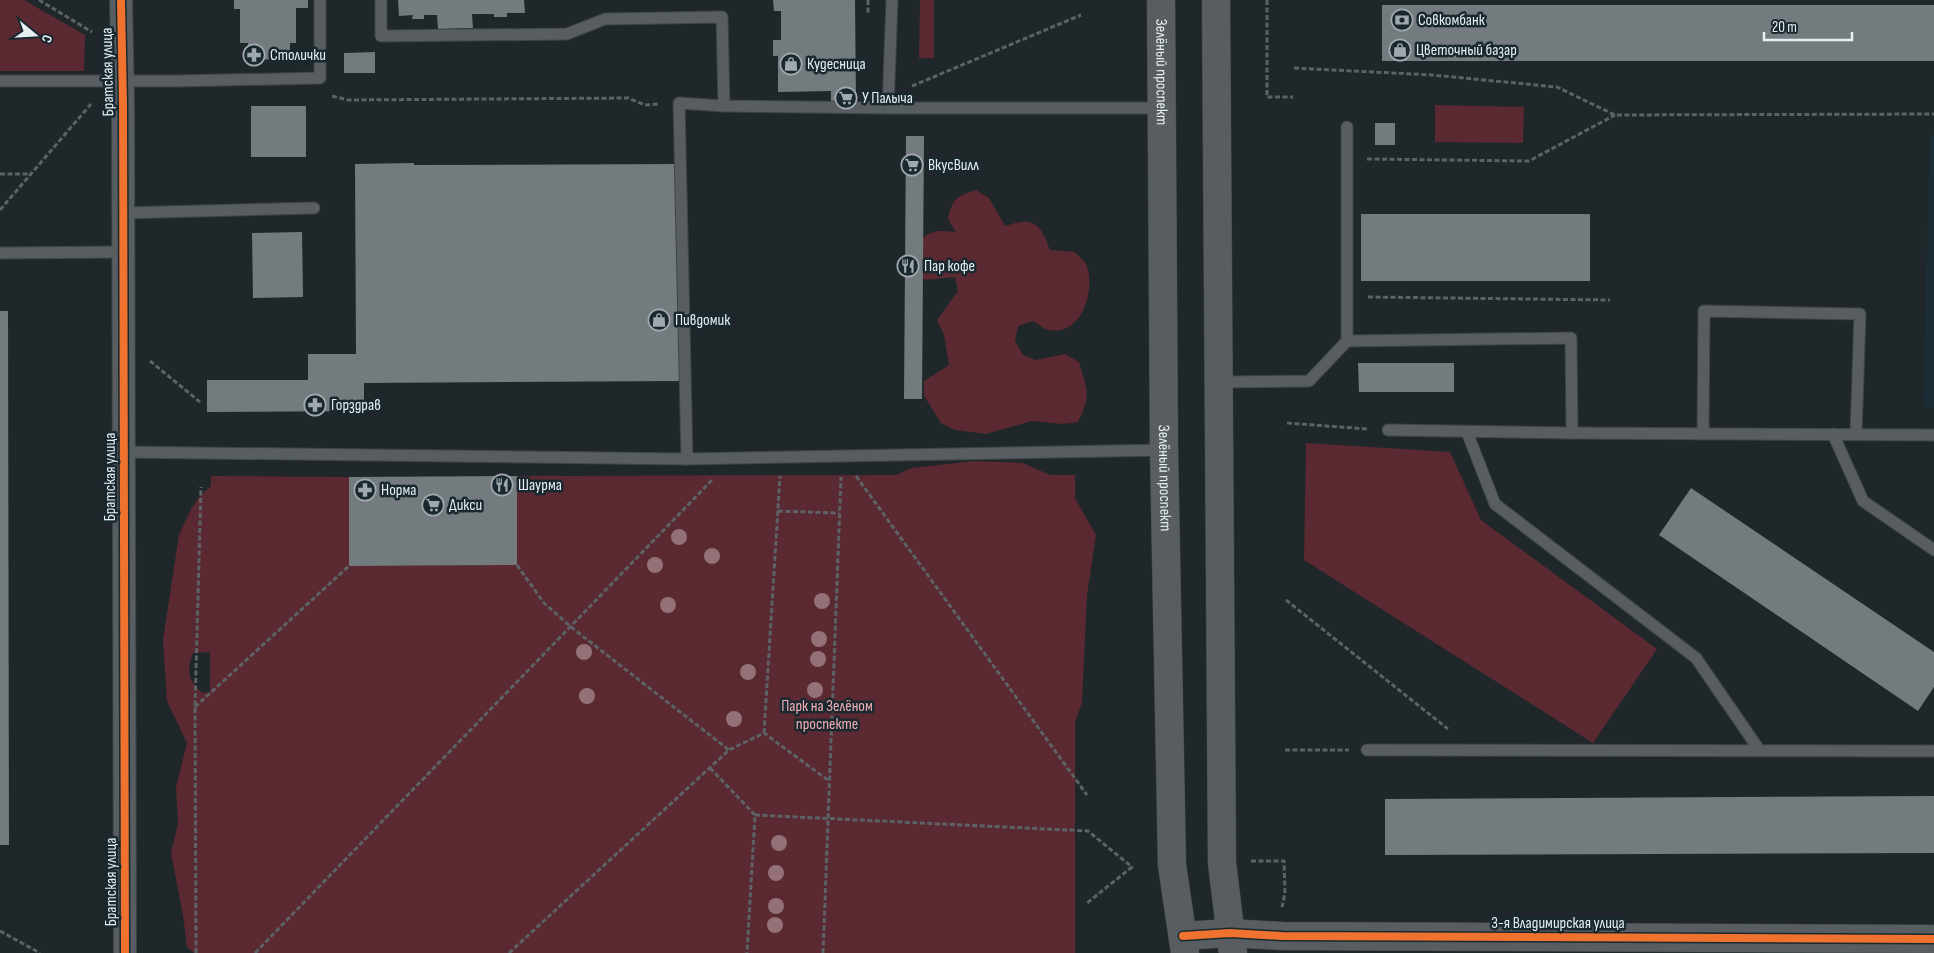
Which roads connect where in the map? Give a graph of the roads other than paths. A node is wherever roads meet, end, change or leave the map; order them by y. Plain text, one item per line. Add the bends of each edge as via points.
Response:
1 (121, 0) edge
2 (320, 0) edge
3 (381, 0) edge
4 (892, 0) edge
5 (1161, 0) edge
6 (1216, 0) edge
7 (122, 80) junction
8 (0, 81) edge
9 (724, 106) junction
10 (888, 108) junction
11 (1161, 108) junction
12 (1347, 126) dead end
13 (314, 208) dead end
14 (123, 213) junction
15 (123, 252) junction
16 (0, 253) edge
17 (1347, 341) junction
18 (1218, 382) junction
19 (1388, 430) road end
20 (1467, 432) junction
21 (1572, 434) junction
22 (1704, 434) junction
23 (1833, 434) junction
24 (1856, 434) junction
25 (1934, 435) edge
26 (1164, 450) junction
27 (124, 452) junction
28 (687, 459) junction
29 (1934, 550) edge
30 (1367, 750) road end
31 (1760, 751) junction
32 (1934, 751) edge
33 (1934, 939) edge
34 (1231, 943) edge
35 (1184, 944) edge
36 (126, 953) edge

1 - 7 street, Братская улица
2 - 7 lane via 320,78
3 - 9 lane via 381,36 567,34 605,19 722,18
4 - 10 lane
5 - 11 main road, Зелёный проспект
6 - 18 main road
7 - 8 lane
7 - 14 street, Братская улица
9 - 10 lane
9 - 28 lane via 679,103
10 - 11 lane
11 - 26 main road, Зелёный проспект
12 - 17 lane
13 - 14 lane
14 - 15 street, Братская улица
15 - 16 lane
15 - 27 street, Братская улица
17 - 18 lane via 1308,381
17 - 21 lane via 1571,338
18 - 34 main road via 1222,862
19 - 20 lane
20 - 21 lane
20 - 31 lane via 1495,504 1696,658
21 - 22 lane
22 - 23 lane
22 - 24 lane via 1704,311 1860,314
23 - 24 lane
23 - 29 lane via 1863,501
24 - 25 lane
26 - 28 lane
26 - 35 main road, Зелёный проспект via 1172,865
27 - 28 lane
27 - 36 street, Братская улица
30 - 31 lane
31 - 32 lane
33 - 34 main road, 3-я Владимирская улица via 1292,936
34 - 35 main road, 3-я Владимирская улица

